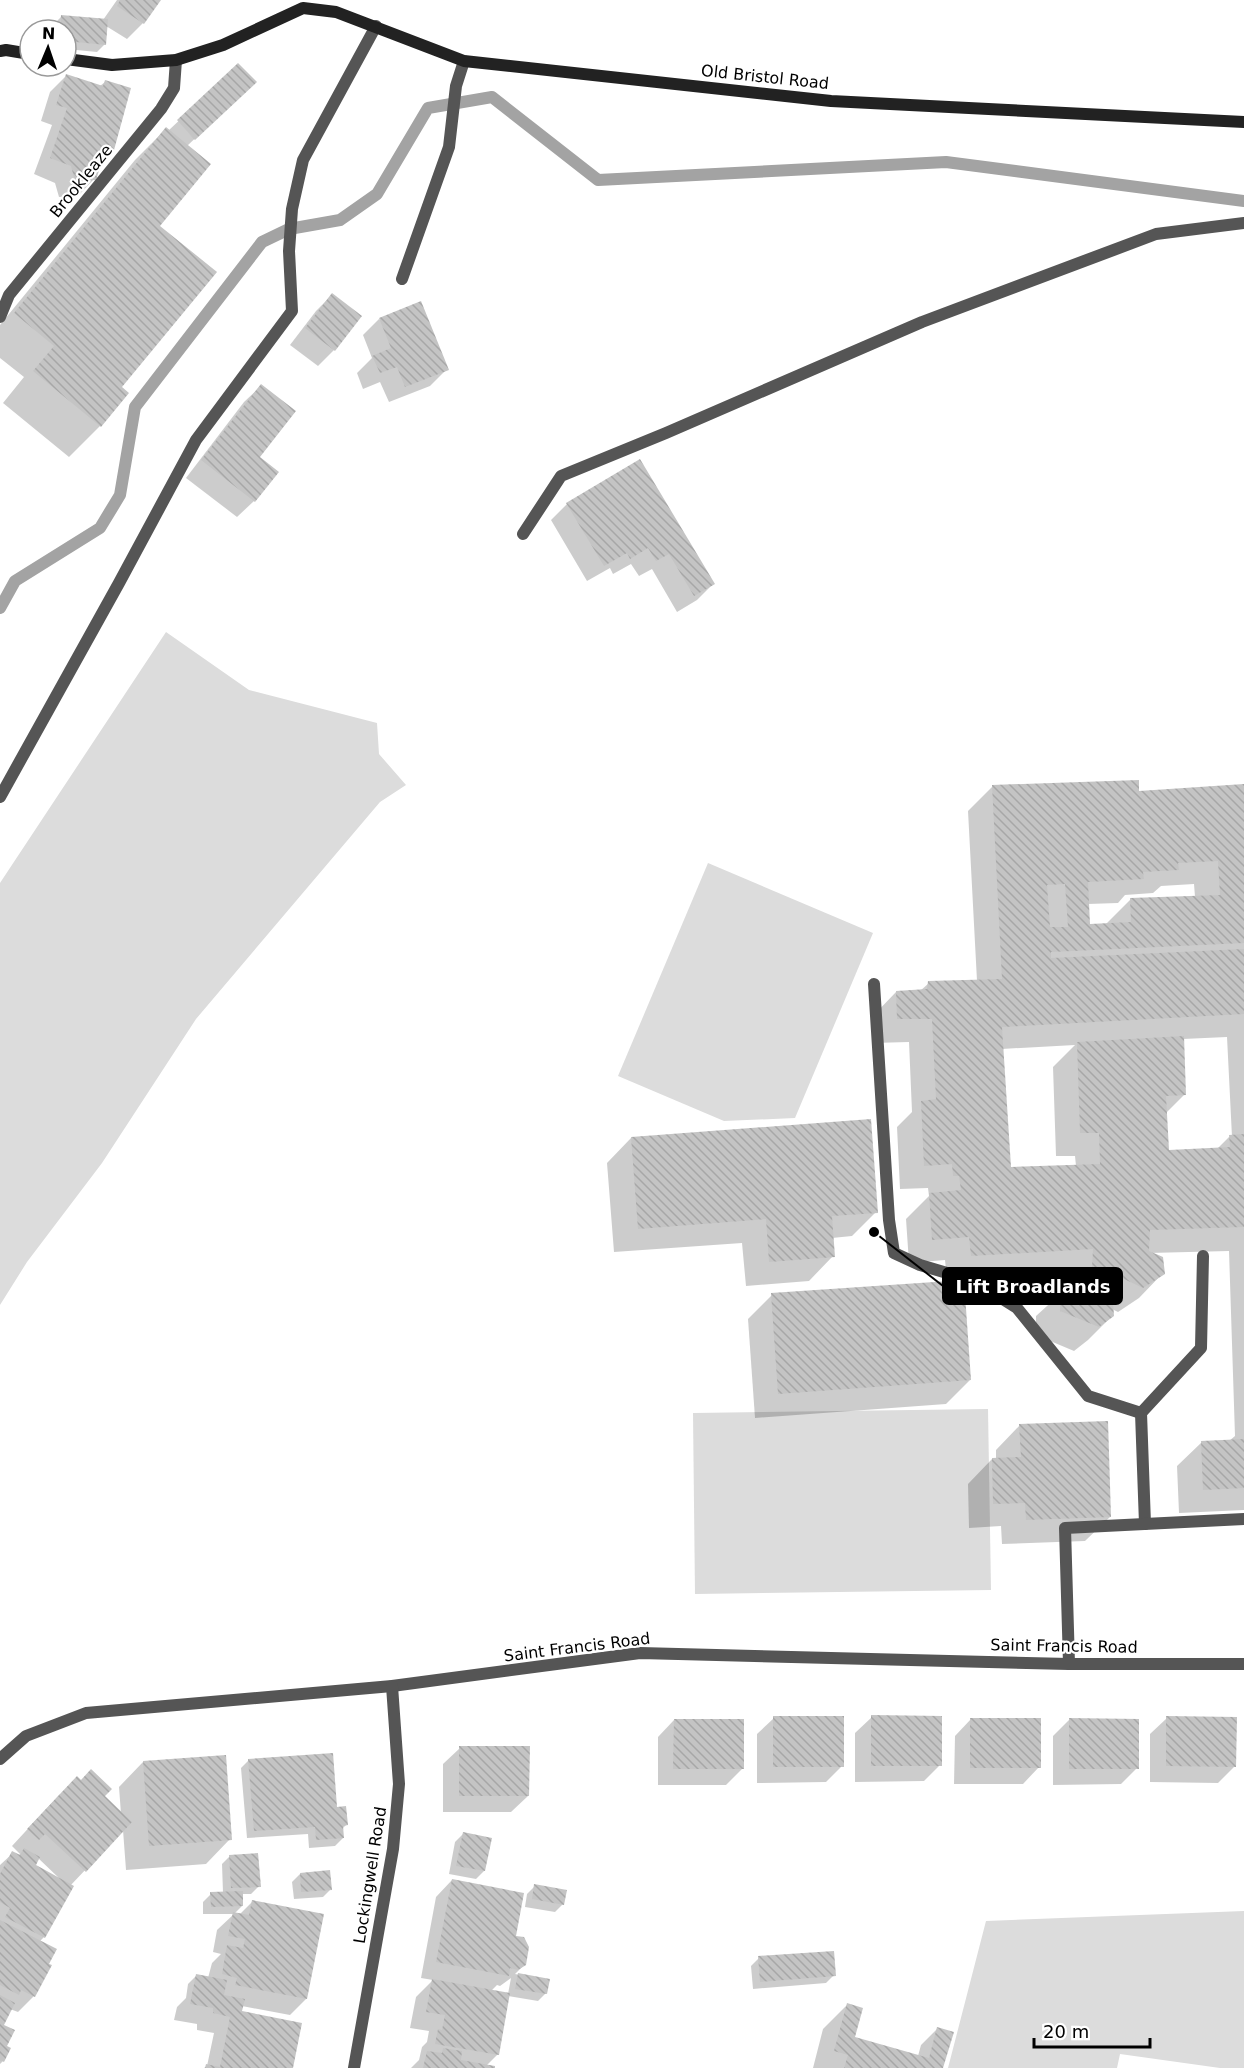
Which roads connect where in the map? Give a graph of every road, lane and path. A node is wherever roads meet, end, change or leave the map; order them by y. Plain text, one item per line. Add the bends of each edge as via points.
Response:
1 (300, 4) edge
2 (376, 26) junction
3 (0, 51) edge
4 (18, 52) edge
5 (176, 60) junction
6 (78, 61) edge
7 (464, 61) junction
8 (1244, 122) edge
9 (1244, 223) edge
10 (402, 279) dead end
11 (0, 317) edge
12 (523, 534) dead end
13 (0, 797) edge
14 (874, 984) dead end
15 (1203, 1256) dead end
16 (1142, 1413) junction
17 (1244, 1518) edge
18 (1145, 1524) junction
19 (1069, 1664) junction
20 (1244, 1664) edge
21 (392, 1686) junction
22 (0, 1759) edge
23 (354, 2068) edge

1 - 2 street, Old Bristol Road
1 - 5 street via 223,45
2 - 7 street, Old Bristol Road
2 - 13 street via 303,160 292,209 292,311 196,440
3 - 4 street
5 - 6 street via 112,65
5 - 11 street, Brookleaze via 174,88 161,109 9,295
7 - 8 street, Old Bristol Road via 831,101
7 - 10 street via 456,86 450,147
9 - 12 street via 1156,234 922,322 561,476
14 - 16 street via 894,1253 974,1281 1017,1308 1088,1396
15 - 16 street via 1201,1348
16 - 18 street
17 - 18 street
18 - 19 street via 1065,1528
19 - 20 street, Saint Francis Road
19 - 21 street, Saint Francis Road via 640,1653
21 - 22 street, Saint Francis Road via 86,1713 26,1736
21 - 23 street, Lockingwell Road via 399,1784 393,1849

